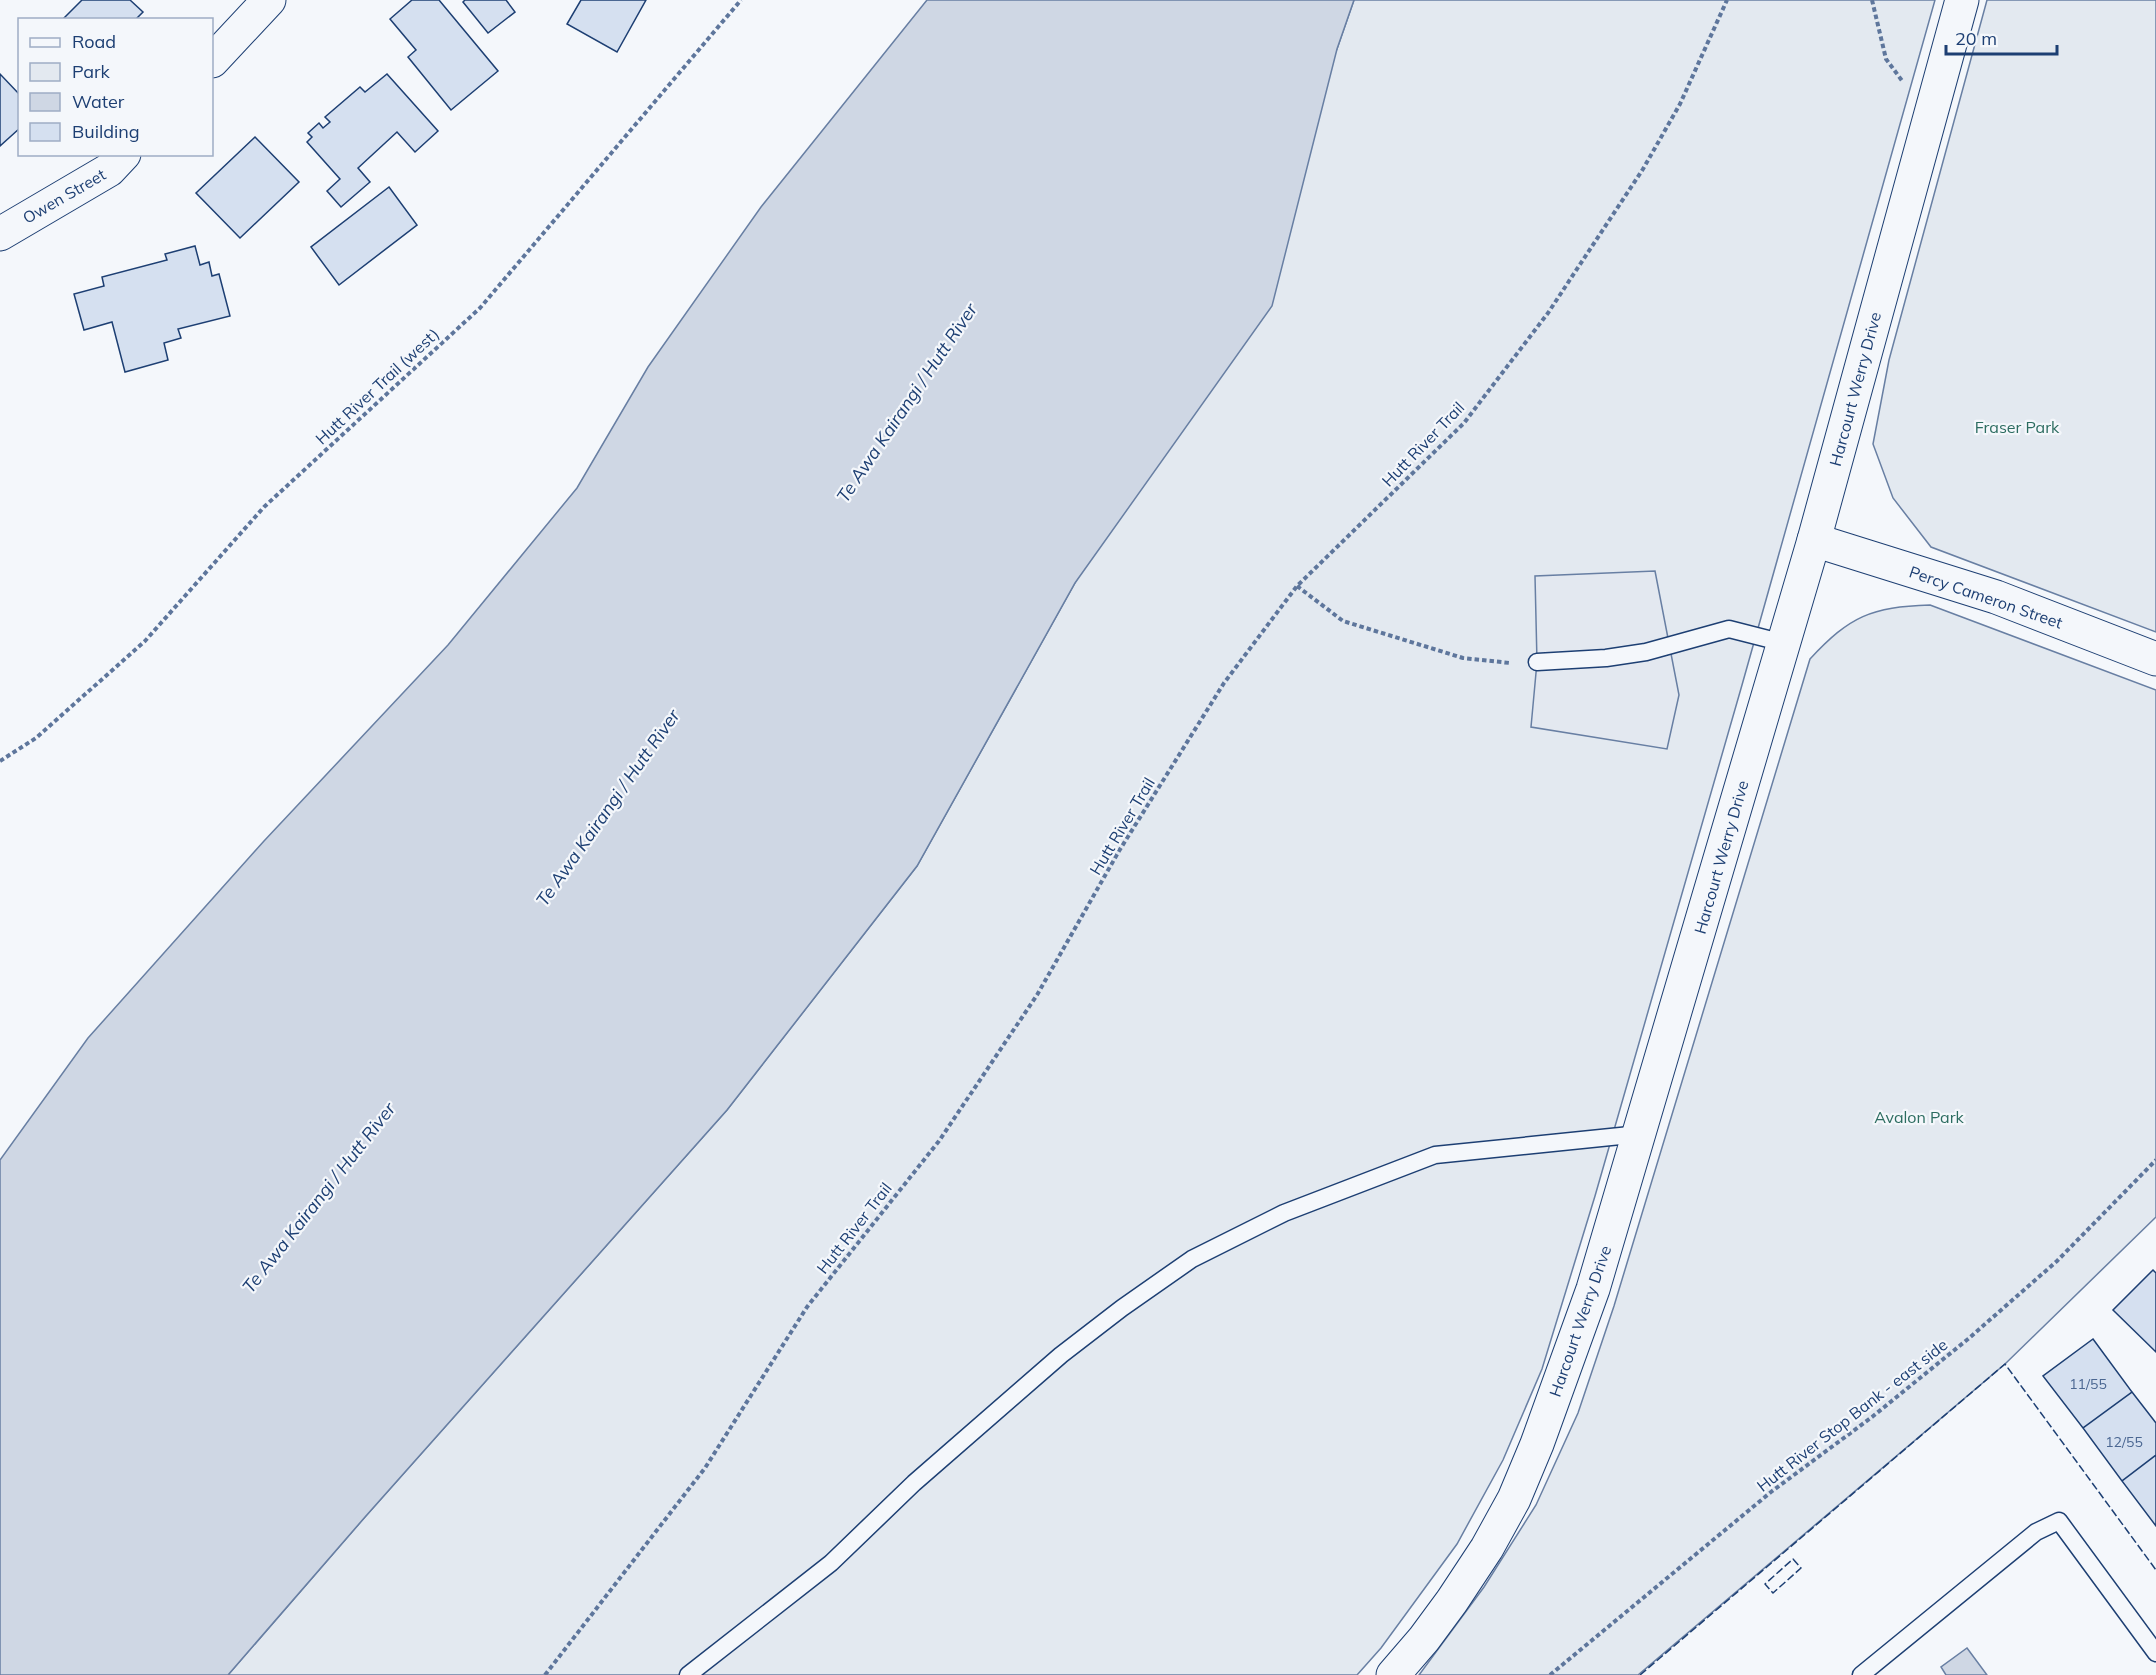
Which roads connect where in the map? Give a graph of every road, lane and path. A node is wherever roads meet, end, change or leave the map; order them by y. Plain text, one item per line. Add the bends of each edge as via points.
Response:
1 (268, 0) edge
2 (741, 0) edge
3 (1727, 0) edge
4 (1872, 0) edge
5 (1962, 0) edge
6 (213, 60) edge
7 (1930, 118) junction
8 (122, 156) edge
9 (0, 234) edge
10 (1814, 540) junction
11 (1297, 586) junction
12 (1784, 643) junction
13 (2156, 659) edge
14 (1537, 662) joint
15 (0, 761) edge
16 (1640, 1134) junction
17 (2156, 1160) edge
18 (2156, 1653) edge
19 (544, 1675) edge
20 (688, 1675) edge
21 (1393, 1675) edge
22 (1550, 1675) edge
23 (1861, 1675) edge

1 - 6 main road
2 - 15 path, Hutt River Trail (west) via 480,308 264,507 145,641 36,738
3 - 11 path, Hutt River Trail via 1680,104 1643,169 1548,313 1464,423
4 - 7 path via 1886,59
5 - 7 main road, Harcourt Werry Drive
7 - 10 main road, Harcourt Werry Drive
8 - 9 main road, Owen Street via 109,170
10 - 12 main road, Harcourt Werry Drive
10 - 13 main road, Percy Cameron Street via 1996,597
11 - 14 path via 1343,621 1463,658
11 - 19 path, Hutt River Trail via 1224,683 1119,851 1037,995 939,1141 807,1307 705,1468
12 - 14 lane via 1730,629 1646,652
12 - 16 main road, Harcourt Werry Drive
16 - 20 lane via 1435,1155 1284,1213 1192,1259 1061,1355 914,1483 831,1563
16 - 21 main road, Harcourt Werry Drive via 1593,1289 1514,1499 1452,1601
17 - 22 path, Hutt River Stop Bank - east side via 2057,1261 1968,1339 1771,1492
18 - 23 lane via 2060,1521 2036,1532

